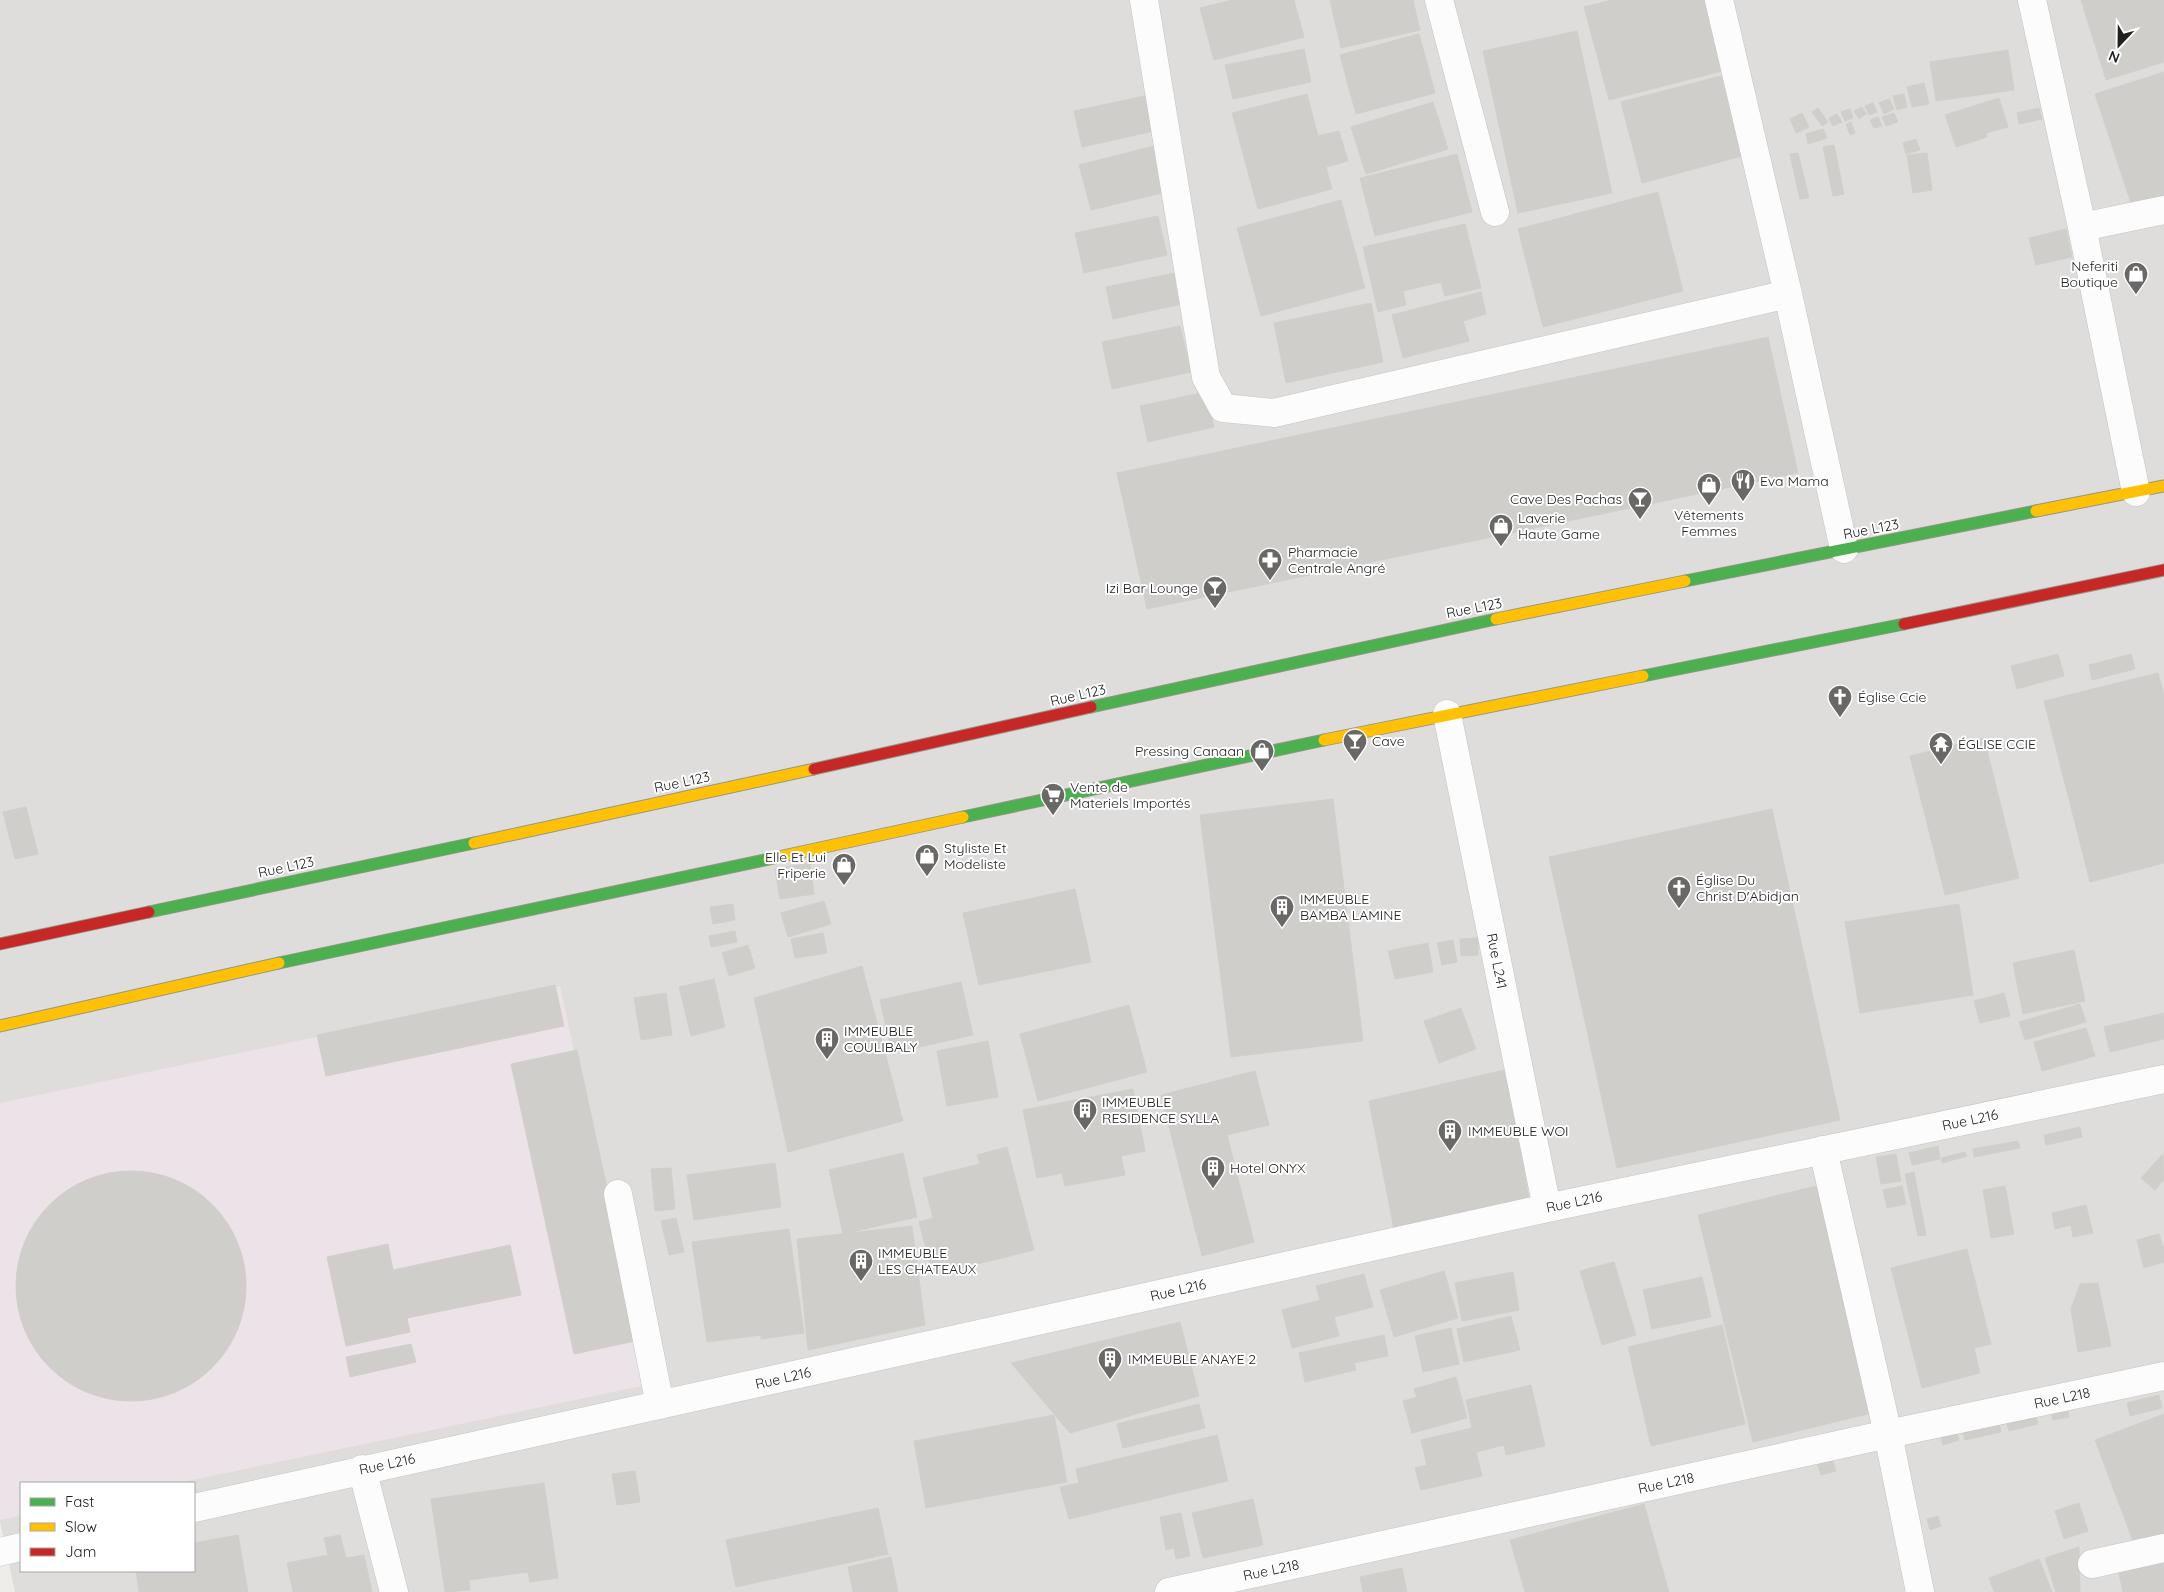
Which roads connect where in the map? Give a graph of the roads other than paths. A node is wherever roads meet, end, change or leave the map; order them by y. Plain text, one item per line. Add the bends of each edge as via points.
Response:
1 (1144, 0) edge
2 (1439, 0) edge
3 (1719, 0) edge
4 (2032, 0) edge
5 (2164, 210) edge
6 (1494, 212) dead end
7 (2082, 227) junction
8 (1788, 294) junction
9 (2164, 486) edge
10 (2136, 492) junction
11 (1844, 549) junction
12 (2164, 570) edge
13 (1447, 714) junction
14 (0, 944) edge
15 (0, 1026) edge
16 (2164, 1079) edge
17 (1823, 1150) junction
18 (618, 1194) dead end
19 (1546, 1208) junction
20 (2164, 1376) edge
21 (660, 1405) junction
22 (1888, 1434) junction
23 (362, 1469) junction
24 (195, 1508) edge
25 (20, 1547) edge
26 (2164, 1548) edge
27 (0, 1552) edge
28 (2092, 1564) dead end
29 (394, 1592) edge
30 (1169, 1592) edge
31 (1920, 1592) edge

1 - 8 street via 1206,377 1223,408 1274,413
2 - 6 street
3 - 8 street
4 - 7 street
5 - 7 street
7 - 10 street
8 - 11 street
9 - 10 main road, Rue L123
10 - 11 main road, Rue L123
11 - 14 main road, Rue L123 via 1428,632 770,779
12 - 13 main road
13 - 15 main road
13 - 19 street, Rue L241
16 - 17 street, Rue L216
17 - 19 street, Rue L216
17 - 22 street
18 - 21 street
19 - 21 street, Rue L216
20 - 22 street, Rue L218
21 - 23 street, Rue L216
22 - 30 street, Rue L218
22 - 31 street
23 - 24 street, Rue L216
23 - 29 street
25 - 27 street
26 - 28 street

